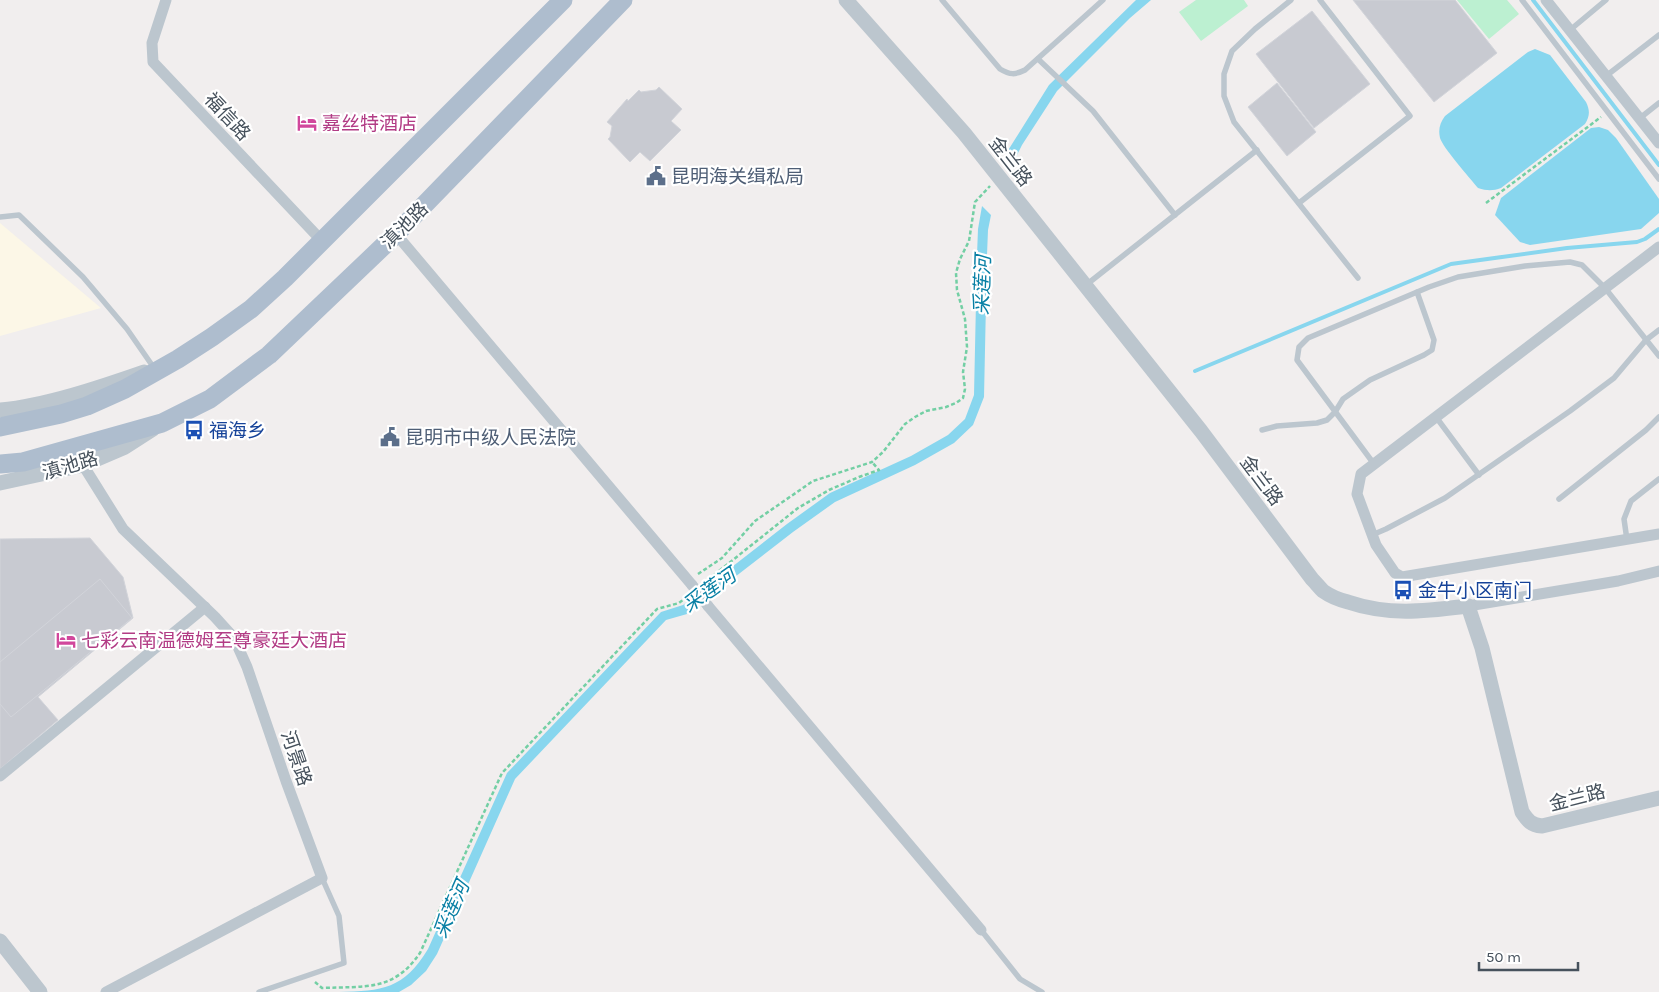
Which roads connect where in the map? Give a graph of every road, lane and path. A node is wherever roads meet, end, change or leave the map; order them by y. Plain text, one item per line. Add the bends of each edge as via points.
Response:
1 (166, 0) edge
2 (562, 0) edge
3 (623, 0) edge
4 (846, 0) edge
5 (942, 0) edge
6 (1103, 0) edge
7 (1291, 0) edge
8 (1320, 0) edge
9 (1522, 0) edge
10 (1546, 0) edge
11 (1606, 0) edge
12 (1570, 30) junction
13 (1659, 35) edge
14 (1038, 59) junction
15 (1606, 76) junction
16 (1659, 103) edge
17 (1608, 112) junction
18 (1640, 118) junction
19 (1659, 143) edge
20 (1257, 150) junction
21 (999, 178) junction
22 (1659, 179) edge
23 (1299, 203) junction
24 (1486, 203) dead end
25 (1175, 215) junction
26 (0, 217) edge
27 (396, 234) junction
28 (321, 240) junction
29 (1659, 247) edge
30 (1358, 278) dead end
31 (1085, 286) junction
32 (1605, 288) junction
33 (1418, 292) junction
34 (1659, 330) edge
35 (1646, 340) junction
36 (1659, 356) edge
37 (178, 359) junction
38 (154, 368) junction
39 (0, 410) edge
40 (1335, 412) junction
41 (1436, 417) junction
42 (1659, 417) edge
43 (162, 423) junction
44 (0, 427) edge
45 (1262, 430) dead end
46 (872, 462) junction
47 (0, 464) edge
48 (1374, 464) junction
49 (83, 465) junction
50 (1479, 475) junction
51 (1659, 479) edge
52 (0, 483) edge
53 (1559, 499) dead end
54 (1659, 534) edge
55 (1372, 535) junction
56 (1626, 540) junction
57 (1659, 572) edge
58 (694, 585) junction
59 (1468, 606) junction
60 (205, 607) junction
61 (0, 776) edge
62 (1659, 798) edge
63 (322, 878) junction
64 (981, 930) joint
65 (0, 941) edge
66 (308, 975) junction
67 (40, 992) edge
68 (106, 992) edge
69 (259, 992) edge
70 (1042, 992) edge

1 - 28 street, 福信路 via 152,43 153,62
2 - 28 main road
3 - 27 main road, 滇池路
4 - 21 street, 金兰路 via 964,133
5 - 14 lane via 1000,69 1008,74 1017,74
6 - 14 lane
7 - 20 lane via 1232,51 1224,74 1224,96 1234,122
8 - 23 lane via 1410,116
9 - 17 lane
10 - 12 street
11 - 12 lane
12 - 15 street
13 - 15 lane
14 - 25 lane via 1093,111
15 - 18 street
16 - 18 lane
17 - 22 lane
17 - 24 path
18 - 19 street
20 - 23 lane
20 - 25 lane
21 - 31 street, 金兰路
21 - 46 path via 975,202 969,241 956,274 966,328 963,398 915,416
23 - 30 lane
25 - 31 lane
26 - 38 lane via 18,216 83,277 127,329
27 - 43 main road, 滇池路 via 269,355 210,400
27 - 58 street
28 - 37 main road via 250,309
29 - 32 street
31 - 59 street, 金兰路 via 1324,592 1340,600 1388,612
32 - 33 lane via 1582,265 1570,262 1458,277
32 - 35 lane
32 - 41 street
33 - 40 lane via 1434,340 1432,350 1370,380 1342,399
33 - 40 lane via 1308,338 1299,347 1297,360
34 - 35 lane
35 - 36 lane
35 - 50 lane via 1614,378
37 - 38 street
37 - 44 main road via 87,406
38 - 39 street via 75,394
40 - 45 lane via 1327,420 1317,423
40 - 48 lane
41 - 48 street
41 - 50 lane
42 - 53 lane
43 - 47 main road, 滇池路 via 23,462
43 - 49 street, 滇池路 via 124,447
46 - 58 path via 813,481 755,521
46 - 58 path via 879,470 829,490 798,508
48 - 55 street via 1361,474 1357,494
49 - 52 street, 滇池路
49 - 60 street, 河景路 via 123,529
50 - 55 lane via 1445,498
51 - 56 lane via 1631,501 1624,519
54 - 56 street
55 - 56 street via 1395,573 1402,577
57 - 59 street
58 - 64 street, bridge via 708,606
58 - 66 path via 679,603 658,608 502,774 420,953 411,966 389,982 372,986 322,988
59 - 62 street, 金兰路 via 1482,648 1522,812 1529,822 1542,826
60 - 61 street
60 - 63 street, 河景路 via 234,638 247,667
63 - 66 lane via 339,916 344,963
63 - 68 street
64 - 70 lane via 1020,979
65 - 67 street
66 - 69 lane

